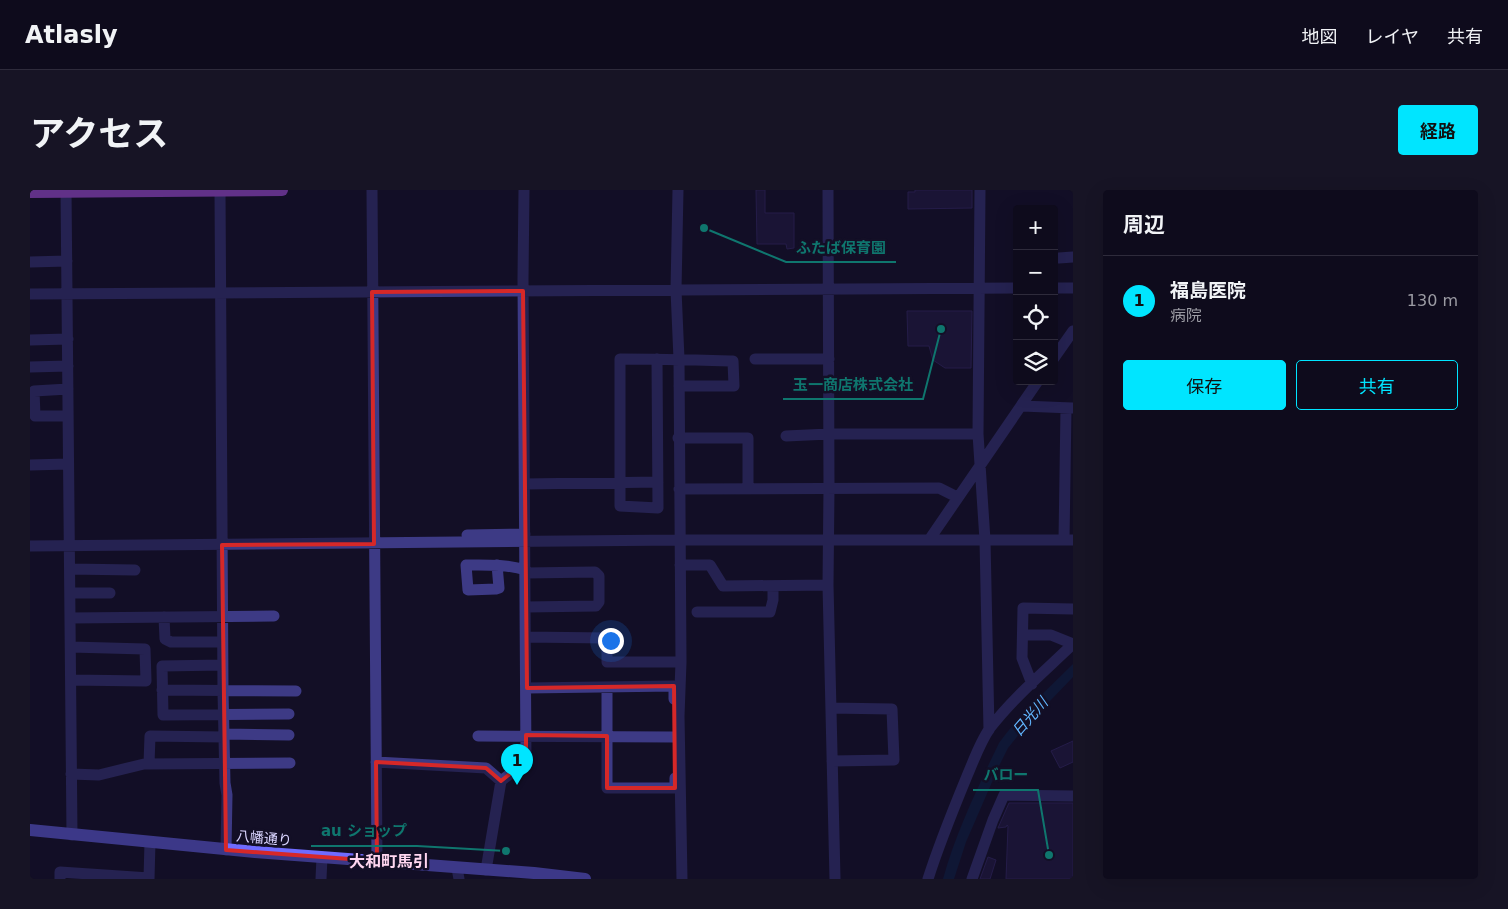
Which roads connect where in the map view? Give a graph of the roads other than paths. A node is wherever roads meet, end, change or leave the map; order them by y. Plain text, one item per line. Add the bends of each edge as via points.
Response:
1 (282, 190) edge
2 (372, 190) edge
3 (524, 190) edge
4 (678, 190) edge
5 (828, 190) edge
6 (980, 190) edge
7 (66, 191) edge
8 (220, 191) edge
9 (30, 192) edge
10 (1073, 257) edge
11 (1059, 258) dead end
12 (67, 261) junction
13 (30, 262) edge
14 (979, 288) junction
15 (1013, 288) edge
16 (1058, 288) edge
17 (1073, 288) edge
18 (828, 289) junction
19 (676, 290) junction
20 (523, 291) junction
21 (372, 292) junction
22 (30, 294) edge
23 (68, 294) junction
24 (220, 294) junction
25 (1073, 331) edge
26 (68, 339) junction
27 (30, 340) edge
28 (1058, 352) edge
29 (656, 359) junction
30 (679, 359) junction
31 (756, 359) dead end
32 (829, 359) junction
33 (68, 366) junction
34 (30, 367) edge
35 (1035, 385) edge
36 (678, 386) junction
37 (68, 389) junction
38 (1022, 406) junction
39 (1070, 408) edge
40 (68, 416) junction
41 (829, 434) junction
42 (978, 434) junction
43 (786, 436) dead end
44 (678, 438) junction
45 (68, 464) junction
46 (30, 465) edge
47 (980, 466) junction
48 (619, 481) junction
49 (658, 482) junction
50 (525, 484) junction
51 (679, 488) junction
52 (829, 488) junction
53 (748, 489) junction
54 (957, 498) junction
55 (467, 535) dead end
56 (525, 538) junction
57 (828, 539) junction
58 (680, 540) junction
59 (929, 540) junction
60 (985, 540) junction
61 (1068, 540) edge
62 (374, 544) junction
63 (222, 545) junction
64 (30, 546) edge
65 (69, 546) junction
66 (497, 565) dead end
67 (680, 565) junction
68 (70, 569) junction
69 (134, 570) dead end
70 (526, 572) junction
71 (828, 585) junction
72 (772, 586) junction
73 (70, 593) junction
74 (110, 593) dead end
75 (526, 607) junction
76 (1073, 609) edge
77 (697, 612) dead end
78 (274, 616) dead end
79 (164, 617) junction
80 (223, 617) junction
81 (70, 618) junction
82 (1022, 635) junction
83 (526, 637) junction
84 (222, 642) junction
85 (1073, 644) edge
86 (71, 647) junction
87 (681, 662) junction
88 (222, 665) junction
89 (71, 680) junction
90 (1032, 684) junction
91 (607, 687) junction
92 (527, 688) junction
93 (162, 690) junction
94 (222, 692) junction
95 (296, 692) dead end
96 (831, 708) junction
97 (223, 714) junction
98 (289, 714) dead end
99 (989, 730) junction
100 (289, 734) dead end
101 (526, 735) junction
102 (224, 736) junction
103 (478, 736) dead end
104 (607, 736) junction
105 (674, 737) junction
106 (832, 761) junction
107 (290, 762) dead end
108 (376, 762) junction
109 (224, 763) junction
110 (149, 764) junction
111 (72, 774) junction
112 (502, 781) junction
113 (1073, 796) edge
114 (30, 830) edge
115 (72, 835) junction
116 (150, 842) junction
117 (226, 850) junction
118 (322, 857) junction
119 (377, 861) junction
120 (486, 870) junction
121 (458, 874) edge
122 (534, 876) edge
123 (60, 879) edge
124 (149, 879) edge
125 (321, 879) edge
126 (585, 879) edge
127 (682, 879) edge
128 (835, 879) edge
129 (928, 879) edge
130 (972, 879) edge

1 - 8 main road
2 - 21 street
3 - 20 street
4 - 19 street
5 - 18 street
6 - 14 street
7 - 8 main road
7 - 9 main road
7 - 12 street
8 - 24 street
10 - 11 street
12 - 13 street
12 - 23 street
14 - 15 street
14 - 18 street
14 - 42 street
16 - 17 street
18 - 19 street
18 - 32 street
19 - 20 street
19 - 30 street
20 - 21 street
20 - 50 street
21 - 24 street
21 - 62 street
22 - 23 street
23 - 24 street
23 - 26 street
24 - 63 street
25 - 28 street
26 - 27 street
26 - 33 street
29 - 30 street
29 - 48 street via 620,359
29 - 49 street
30 - 36 street
30 - 36 street via 733,361 734,386
31 - 32 street
32 - 41 street
33 - 34 street
33 - 37 street
35 - 38 street
36 - 44 street
37 - 40 street
37 - 40 street via 34,391 35,416
38 - 39 street
38 - 47 street
39 - 61 street
40 - 45 street
41 - 42 street
41 - 43 street
41 - 52 street
42 - 47 street
44 - 51 street
44 - 53 street via 748,438
45 - 46 street
45 - 65 street
47 - 54 street
47 - 60 street
48 - 49 street
48 - 49 street via 620,506 658,508
48 - 50 street
50 - 56 street
51 - 53 street
51 - 58 street
52 - 53 street
52 - 54 street via 938,488
52 - 57 street
54 - 59 street
55 - 56 street
56 - 58 street
56 - 62 street
56 - 70 street
57 - 58 street
57 - 59 street
57 - 71 street
58 - 67 street
59 - 60 street
60 - 61 street
60 - 99 street
62 - 63 street
62 - 108 street
63 - 65 street
63 - 80 street
64 - 65 street
65 - 68 street
66 - 70 street via 509,565
67 - 72 street via 710,565 723,586
67 - 87 street
68 - 69 street
68 - 73 street
70 - 75 street
70 - 75 street via 595,572 599,576 599,602 596,606
71 - 72 street
71 - 96 street
72 - 77 street via 770,612
73 - 74 street
73 - 81 street
75 - 83 street
76 - 82 street via 1023,608
78 - 80 street
79 - 80 street
79 - 81 street
79 - 84 street via 164,639 170,642
80 - 84 street
81 - 86 street
82 - 85 street via 1051,634
82 - 90 street via 1022,658
83 - 87 street via 607,638 607,662
83 - 92 street
84 - 88 street
85 - 90 street
86 - 89 street
86 - 89 street via 145,648 146,681
87 - 127 street
88 - 93 street via 162,666
88 - 94 street
89 - 111 street
90 - 99 street
91 - 92 street
91 - 104 street
91 - 105 street via 674,686
92 - 101 street
93 - 94 street
93 - 97 street via 163,714
94 - 95 street
94 - 97 street
96 - 106 street
96 - 106 street via 892,709 894,760
97 - 98 street
97 - 102 street
99 - 129 street via 959,795
100 - 102 street
101 - 103 street
101 - 104 street
101 - 112 street via 526,761
102 - 109 street
102 - 110 street via 150,736
104 - 105 street
104 - 105 street via 607,788 675,788
106 - 128 street
107 - 109 street
108 - 112 street via 486,768
108 - 119 street
109 - 110 street
109 - 117 street
110 - 111 street via 99,775
111 - 115 street
112 - 120 street
113 - 130 street via 1004,794
114 - 115 street, 八幡通り
115 - 116 street, 八幡通り
116 - 117 street, 八幡通り
116 - 124 street
117 - 118 street, 八幡通り
118 - 119 street, 八幡通り
118 - 125 street
119 - 121 street, 八幡通り
120 - 121 street, 八幡通り
120 - 122 street, 八幡通り
122 - 126 street, 八幡通り
123 - 124 street via 60,872

